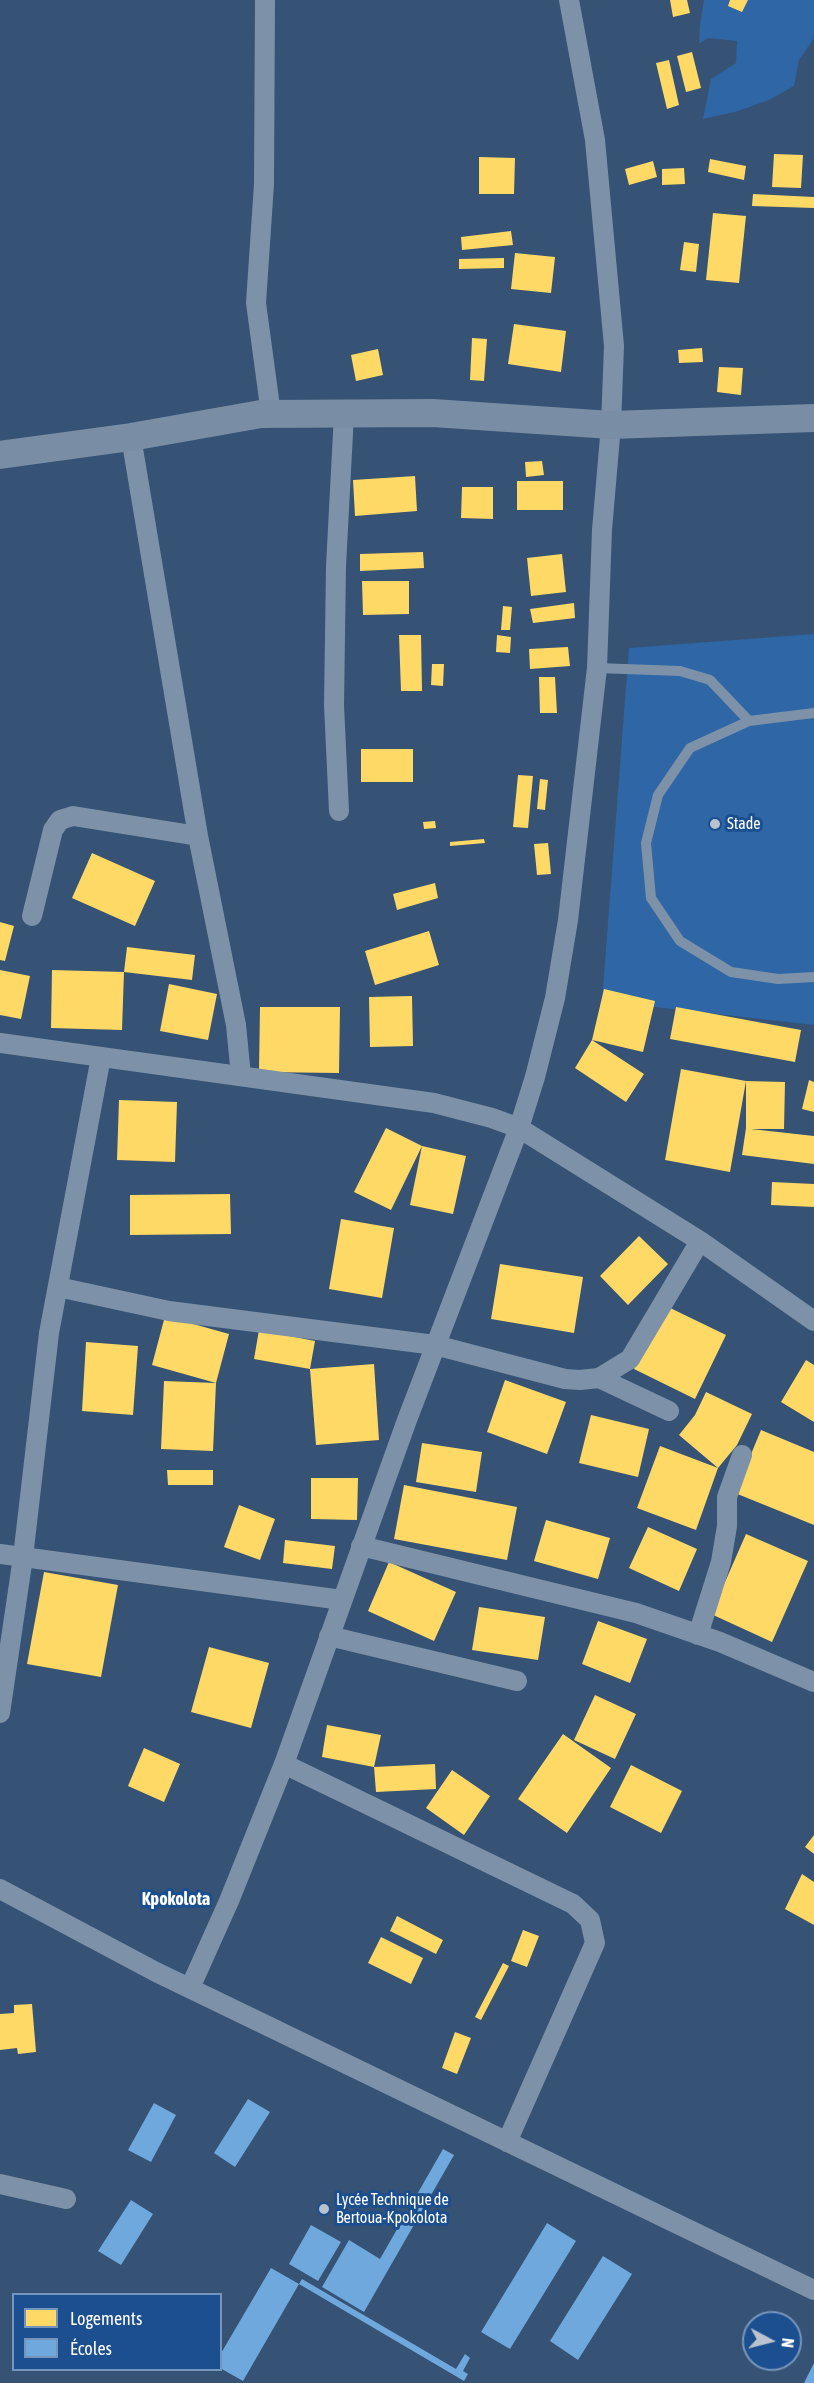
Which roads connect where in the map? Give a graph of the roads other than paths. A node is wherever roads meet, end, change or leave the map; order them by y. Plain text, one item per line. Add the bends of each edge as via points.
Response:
1 (265, 0) edge
2 (569, 0) edge
3 (272, 414) junction
4 (344, 414) junction
5 (814, 417) edge
6 (611, 425) junction
7 (131, 437) junction
8 (0, 455) edge
9 (597, 668) junction
10 (814, 713) edge
11 (749, 721) junction
12 (339, 811) dead end
13 (198, 836) junction
14 (32, 916) dead end
15 (814, 978) edge
16 (0, 1043) edge
17 (101, 1057) junction
18 (242, 1076) junction
19 (519, 1128) junction
20 (700, 1241) junction
21 (58, 1287) junction
22 (814, 1321) edge
23 (435, 1345) junction
24 (599, 1378) junction
25 (669, 1411) dead end
26 (742, 1455) dead end
27 (361, 1546) junction
28 (0, 1554) edge
29 (23, 1557) junction
30 (342, 1600) junction
31 (698, 1635) junction
32 (329, 1636) junction
33 (517, 1681) dead end
34 (814, 1682) edge
35 (0, 1713) edge
36 (284, 1764) junction
37 (0, 1889) edge
38 (190, 1988) junction
39 (507, 2142) junction
40 (0, 2184) edge
41 (66, 2199) dead end
42 (814, 2290) edge

1 - 3 street via 264,184 256,303
2 - 6 street via 595,140 614,346
3 - 4 main road
3 - 7 main road
4 - 6 main road via 433,413
4 - 12 street via 334,705
5 - 6 main road
6 - 9 street
7 - 8 main road
7 - 13 street
9 - 11 lane via 680,671 710,680
9 - 19 street via 568,920 555,998
10 - 11 lane
11 - 15 lane via 690,748 658,795 646,843 651,898 680,941 732,972 778,979
13 - 14 street via 73,816 60,820 53,830
13 - 18 street via 236,1025
16 - 17 street
17 - 18 street
17 - 21 street
18 - 19 street via 434,1103
19 - 20 street
19 - 23 street
20 - 22 street
20 - 24 street via 630,1359
21 - 23 street via 169,1311
21 - 29 street via 49,1333
23 - 24 street via 565,1379
23 - 27 street
24 - 25 street
26 - 31 street via 727,1497 728,1526 721,1562
27 - 30 street
27 - 31 street via 636,1613
28 - 29 street
29 - 30 street
29 - 35 street
30 - 32 street
31 - 34 street
32 - 33 street
32 - 36 street
36 - 38 street
36 - 39 street via 573,1904 590,1920 595,1943
37 - 38 street
38 - 39 street
39 - 42 street
40 - 41 street

